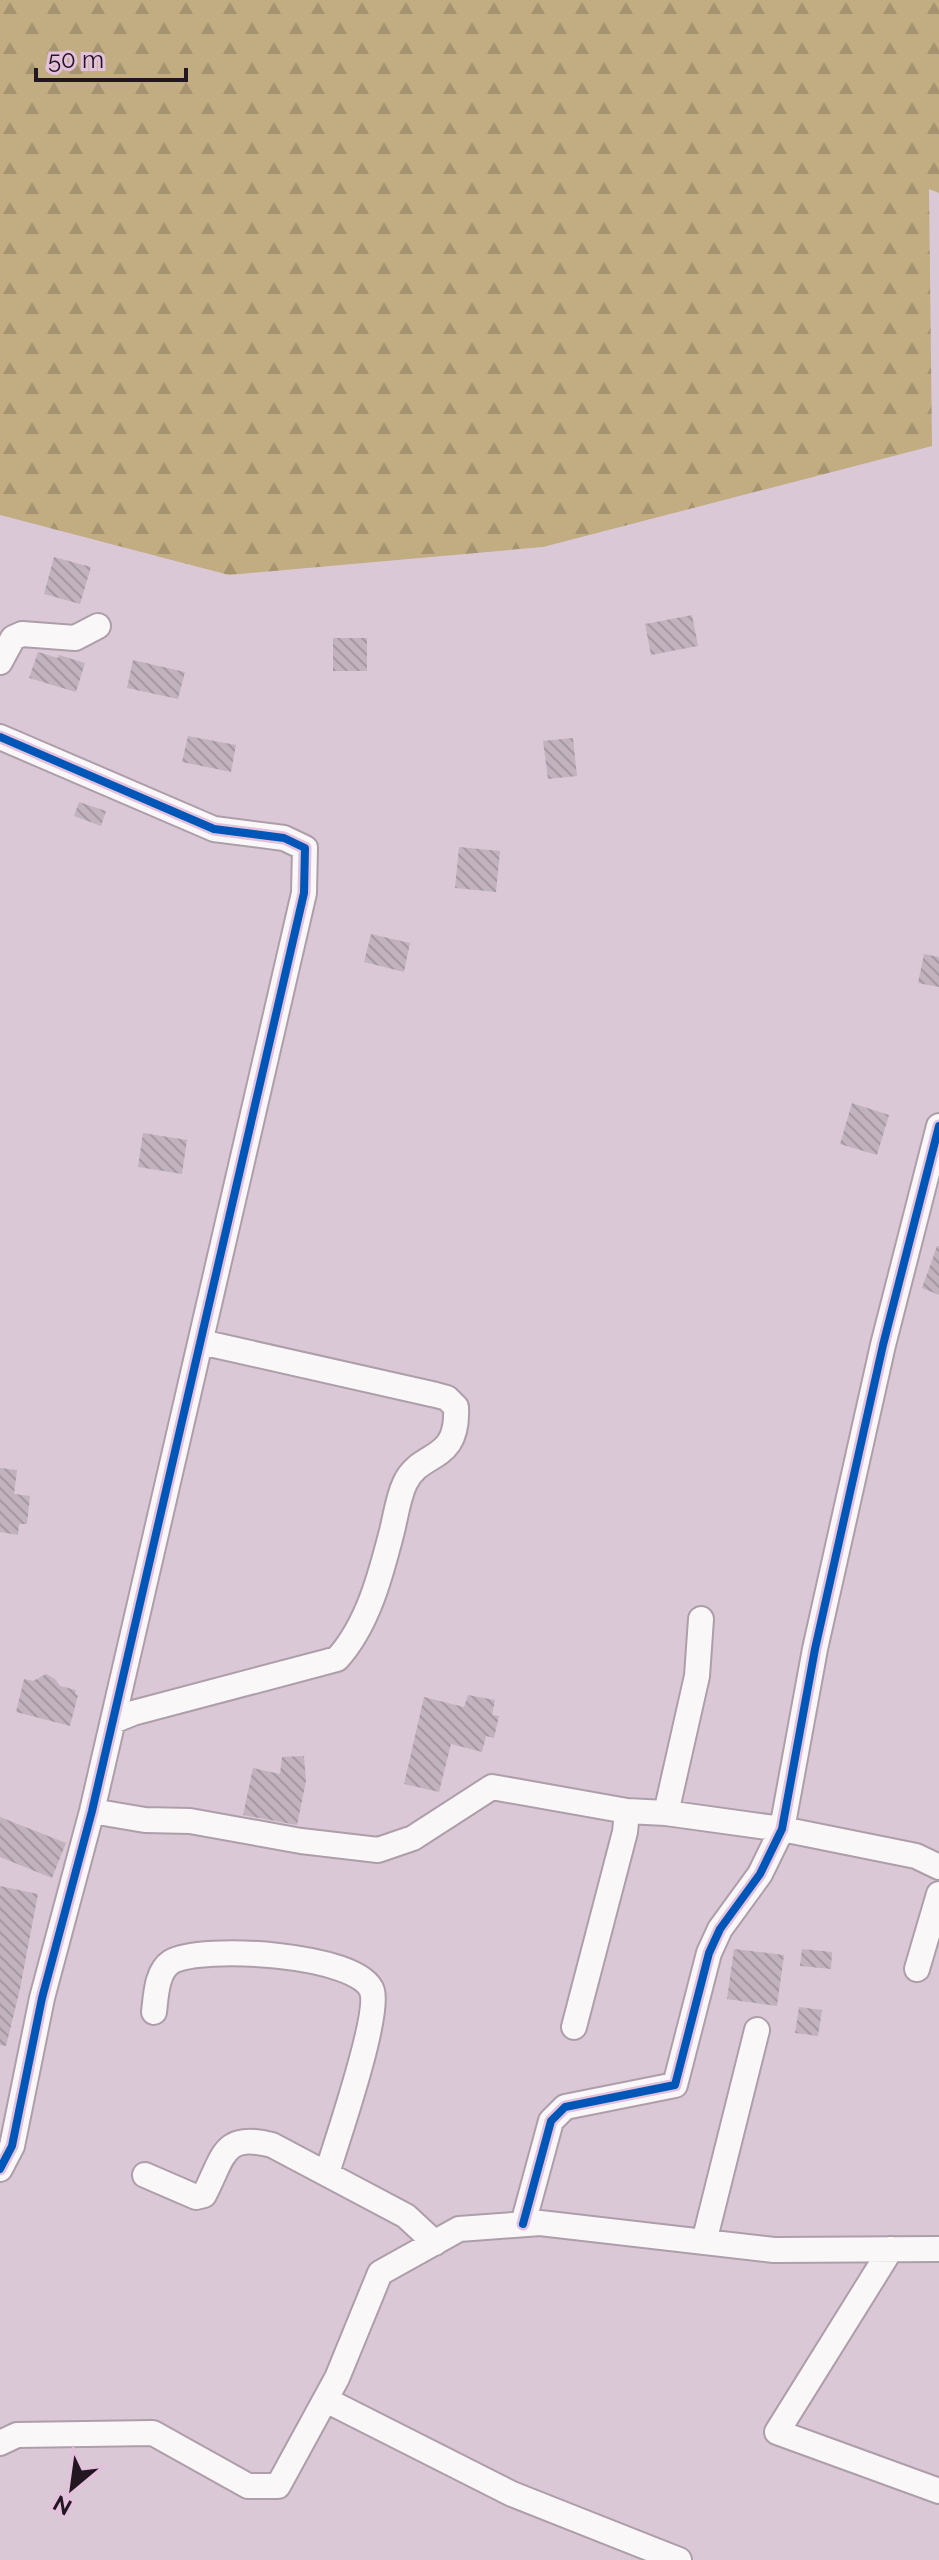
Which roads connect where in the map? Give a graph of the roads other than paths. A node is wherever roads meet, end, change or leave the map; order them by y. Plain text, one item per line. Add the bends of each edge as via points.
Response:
1 (98, 626) dead end
2 (0, 662) edge
3 (0, 737) edge
4 (939, 1126) edge
5 (201, 1342) junction
6 (701, 1619) dead end
7 (113, 1721) junction
8 (92, 1811) junction
9 (627, 1811) junction
10 (666, 1813) junction
11 (782, 1829) junction
12 (939, 1867) edge
13 (939, 1894) edge
14 (917, 1969) dead end
15 (154, 2012) dead end
16 (574, 2027) dead end
17 (757, 2030) dead end
18 (0, 2169) edge
19 (327, 2173) junction
20 (145, 2175) dead end
21 (523, 2224) junction
22 (704, 2242) junction
23 (435, 2243) junction
24 (891, 2249) junction
25 (939, 2249) edge
26 (326, 2400) junction
27 (0, 2443) edge
28 (939, 2491) edge
29 (679, 2560) edge

1 - 2 street via 75,638 22,634 13,638
3 - 5 street via 214,829 284,838 305,848 304,893
4 - 11 street via 815,1649
5 - 7 street
5 - 7 street via 447,1398 456,1407 457,1429 440,1454 406,1480 380,1576 351,1643 337,1659
6 - 10 street via 697,1676
7 - 8 street
8 - 9 street via 378,1850 413,1838 492,1787
8 - 18 street via 42,1998 12,2146
9 - 10 street
9 - 16 street
10 - 11 street
11 - 12 street via 916,1856
11 - 21 street via 709,1953 675,2085 565,2107 551,2121
13 - 14 street
15 - 19 street via 159,1977 178,1959 222,1953 273,1956 346,1969 367,1981 373,2007 364,2052
17 - 22 street
19 - 20 street via 249,2139 228,2149 204,2195 196,2197
19 - 23 street via 406,2216
21 - 22 street
21 - 23 street via 459,2229
22 - 24 street via 774,2250
23 - 26 street via 380,2273
24 - 25 street
24 - 28 street via 777,2432
26 - 27 street via 278,2486 248,2486 153,2433 17,2435
26 - 29 street via 512,2494

